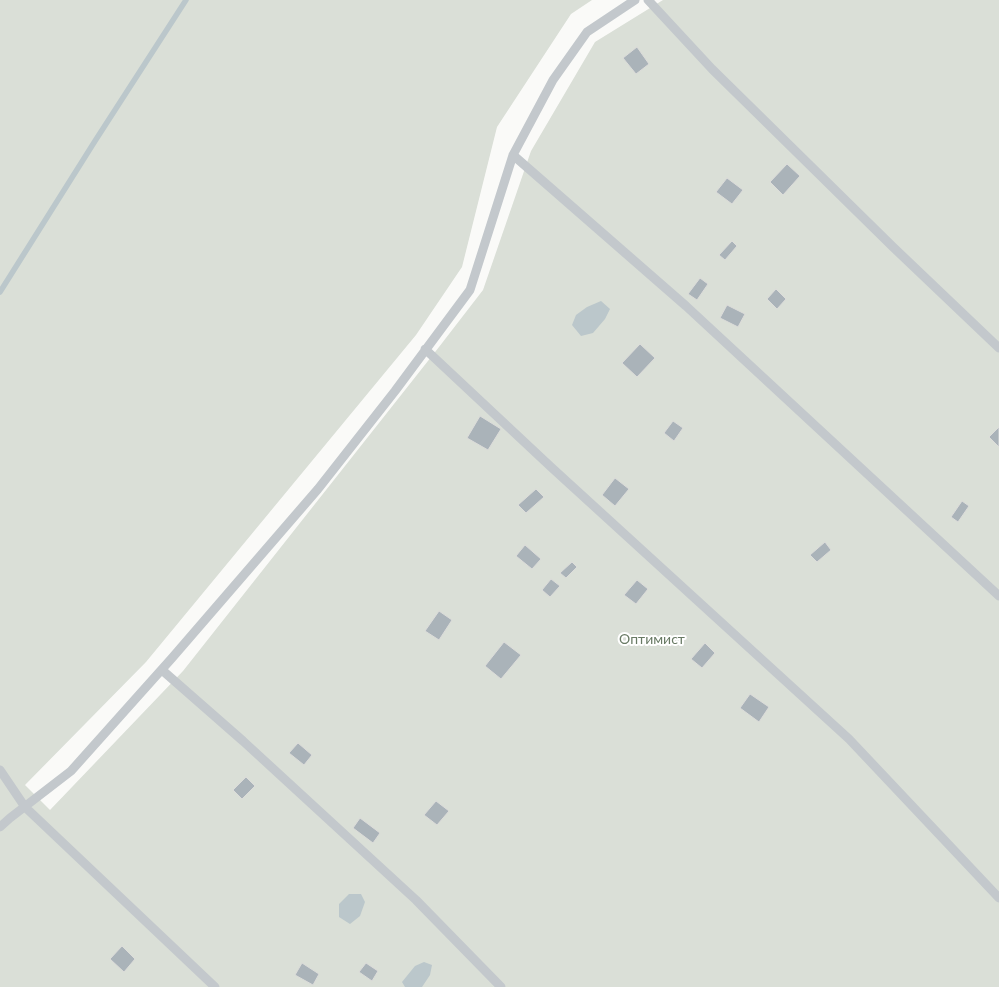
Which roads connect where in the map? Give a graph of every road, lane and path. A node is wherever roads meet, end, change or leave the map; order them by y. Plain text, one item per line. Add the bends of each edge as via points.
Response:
1 (635, 0) edge
2 (648, 0) edge
3 (513, 156) junction
4 (999, 348) edge
5 (425, 349) junction
6 (999, 596) edge
7 (162, 670) junction
8 (0, 770) edge
9 (25, 807) junction
10 (0, 827) edge
11 (999, 898) edge
12 (215, 987) edge
13 (501, 987) edge

1 - 3 lane via 586,32 553,80
2 - 4 lane via 712,69
3 - 5 lane via 470,290
3 - 6 lane via 686,306
5 - 7 lane via 318,489
5 - 11 lane via 849,739
7 - 9 lane via 71,771
7 - 13 lane via 416,900
8 - 9 lane
9 - 10 lane
9 - 12 lane

